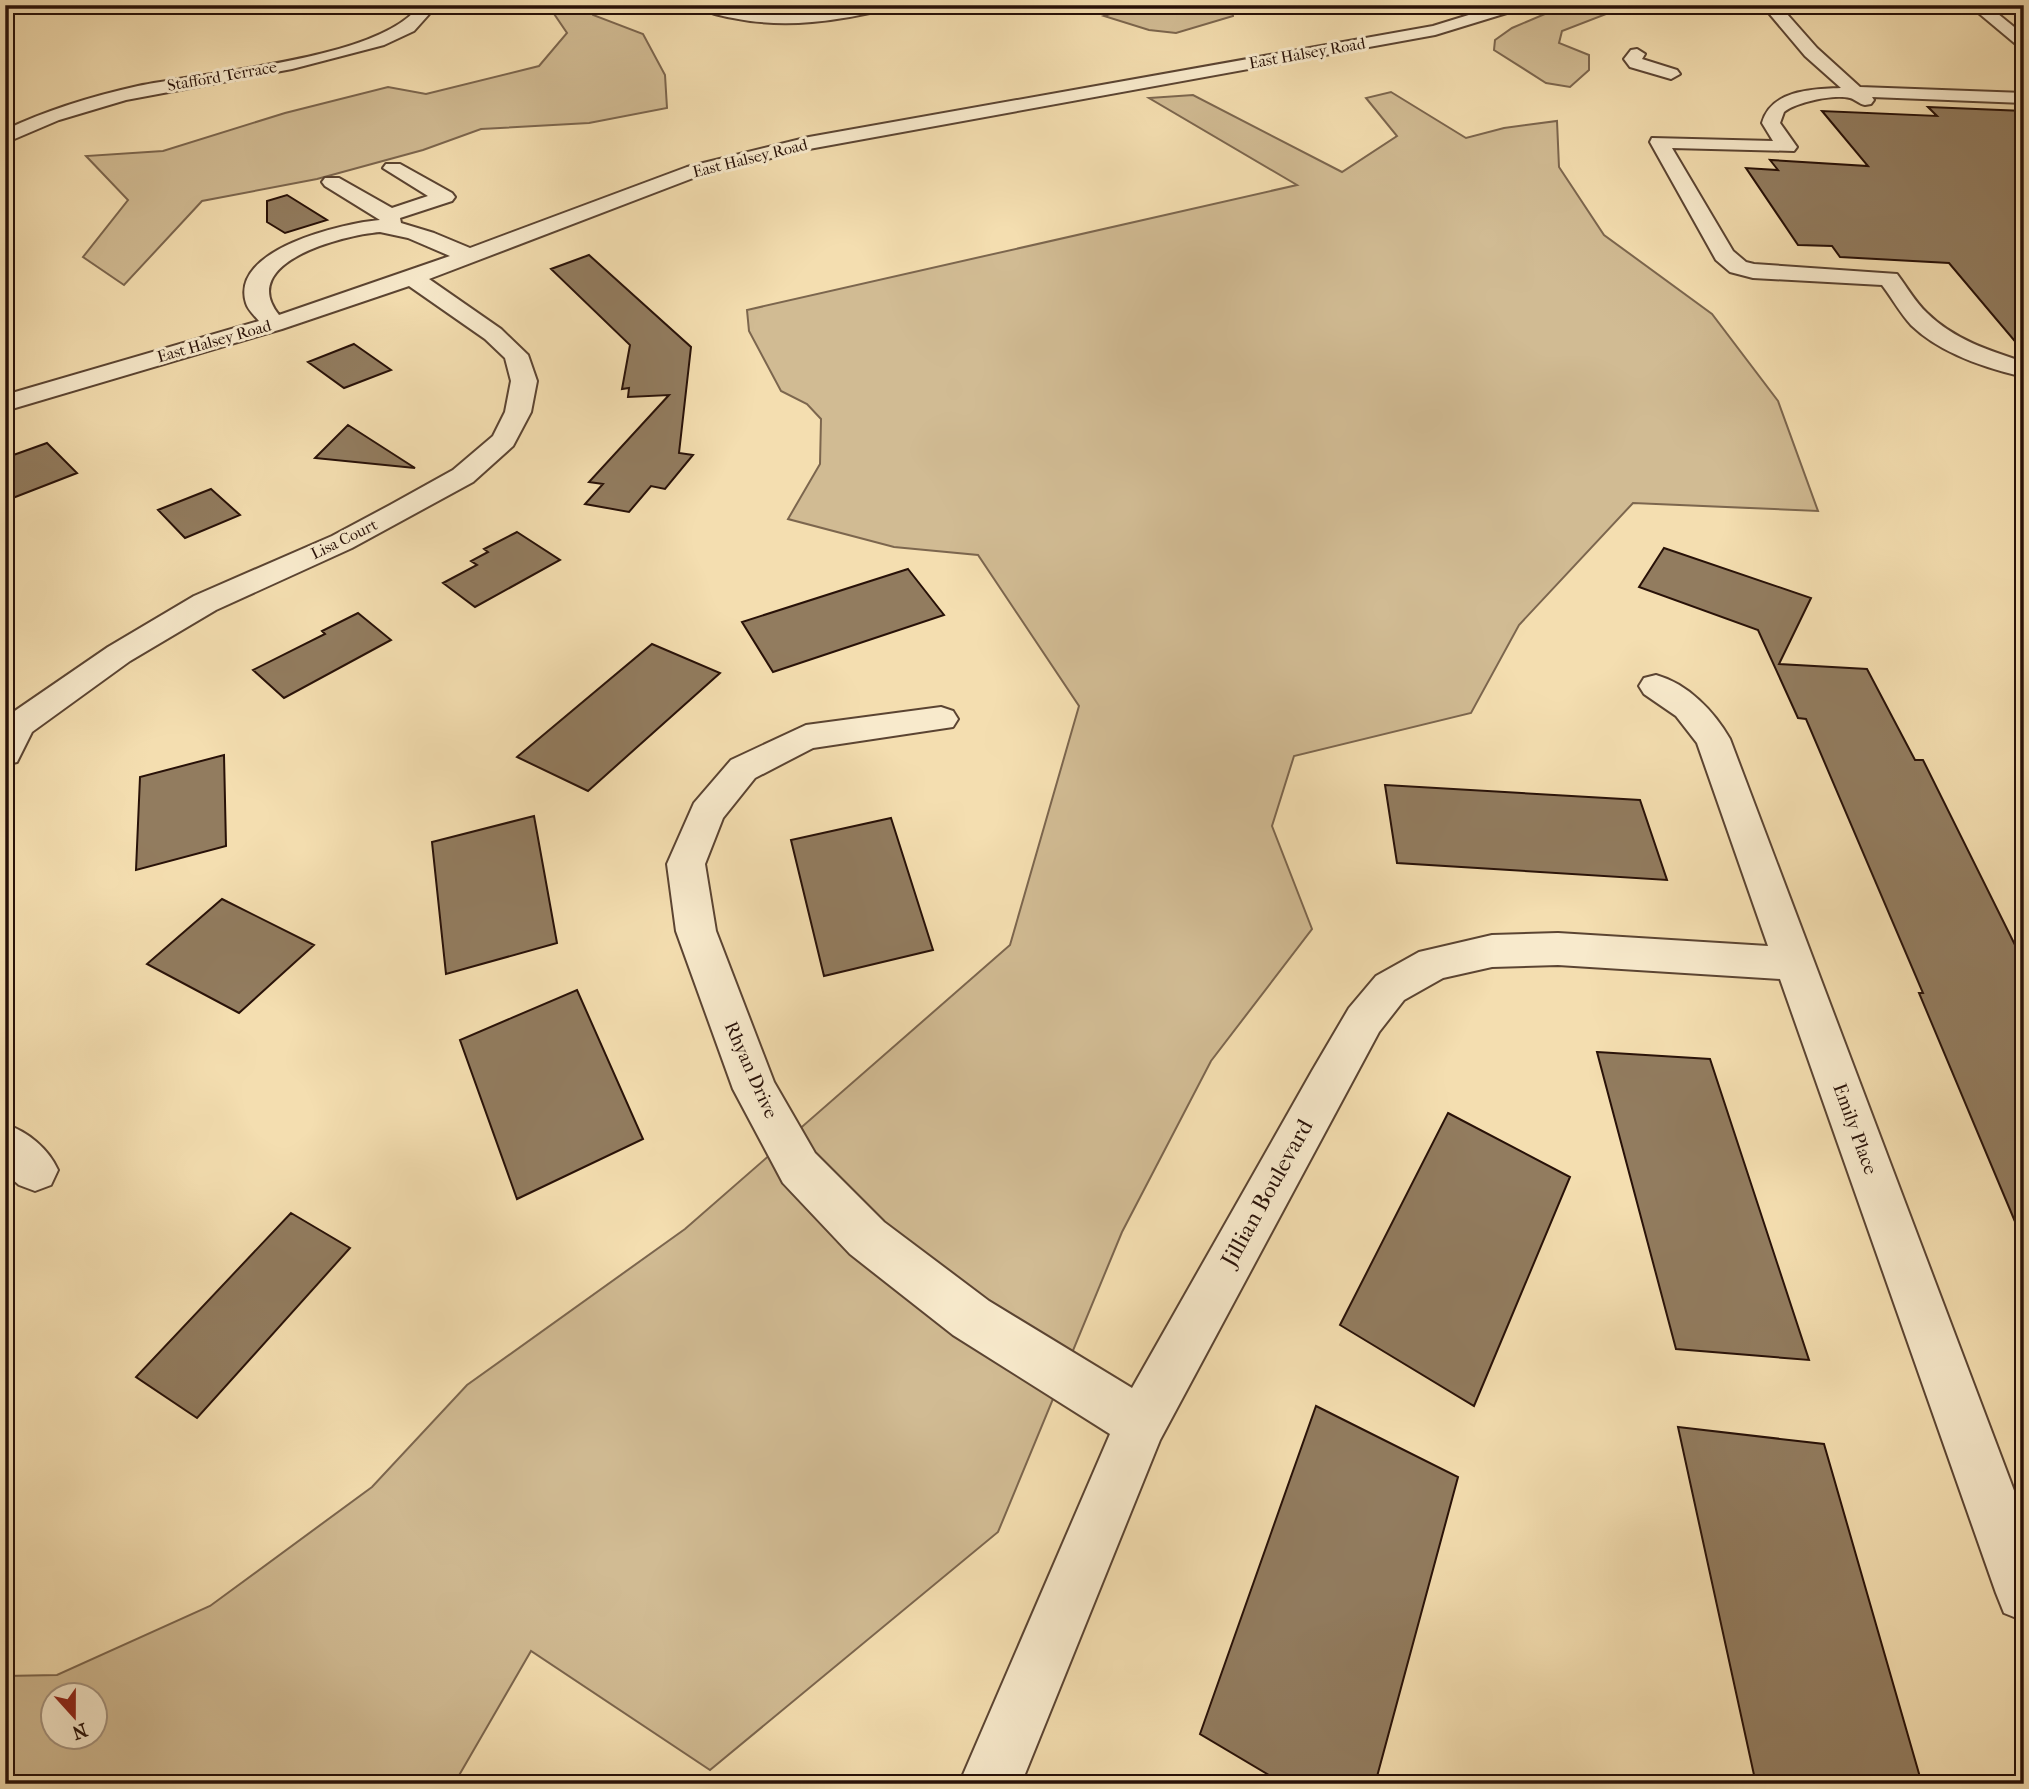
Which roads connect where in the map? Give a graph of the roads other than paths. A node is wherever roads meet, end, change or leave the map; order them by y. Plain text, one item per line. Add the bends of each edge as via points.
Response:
1 (418, 5) edge
2 (705, 5) edge
3 (886, 5) edge
4 (1518, 5) edge
5 (1770, 5) edge
6 (1977, 5) edge
7 (2024, 43) edge
8 (1637, 54) dead end
9 (1834, 73) junction
10 (1671, 74) dead end
11 (2024, 81) edge
12 (1855, 92) junction
13 (2024, 99) edge
14 (1924, 110) dead end
15 (5, 137) edge
16 (393, 167) dead end
17 (332, 182) dead end
18 (390, 221) junction
19 (471, 257) junction
20 (412, 278) junction
21 (274, 324) junction
22 (2024, 370) edge
23 (5, 403) edge
24 (1656, 686) dead end
25 (942, 719) dead end
26 (9, 734) edge
27 (1796, 964) junction
28 (1141, 1423) junction
29 (2024, 1593) edge
30 (990, 1784) edge

1 - 15 street, Stafford Terrace via 423,12 416,23 362,48 138,92 70,111
2 - 3 street via 736,14 792,18
4 - 19 street, East Halsey Road via 1435,30 735,160 634,193
5 - 9 street
6 - 7 street
8 - 10 street via 1632,59 1636,62
9 - 11 street
9 - 12 street
12 - 13 street
12 - 14 street via 1874,108
12 - 22 street via 1811,95 1780,105 1771,123 1787,147 1659,142 1724,255 1738,267 1889,279 1936,332
16 - 18 street via 445,198
17 - 18 street
18 - 19 street
18 - 21 street via 316,240 268,267 257,283 255,298
19 - 20 street, East Halsey Road
20 - 21 street, East Halsey Road
20 - 26 street, Lisa Court via 516,355 524,381 518,412 504,440 463,476 400,511 194,609 119,654
21 - 23 street, East Halsey Road
24 - 27 street, Emily Place via 1688,708 1713,739
25 - 28 street, Rhyan Drive via 806,737 743,769 707,812 686,864 696,931 755,1089 799,1168 867,1238 971,1318
27 - 28 street, Jillian Boulevard via 1558,949 1492,951 1433,964 1390,988 1364,1020 1327,1084
27 - 29 street, Emily Place
28 - 30 street, Jillian Boulevard

